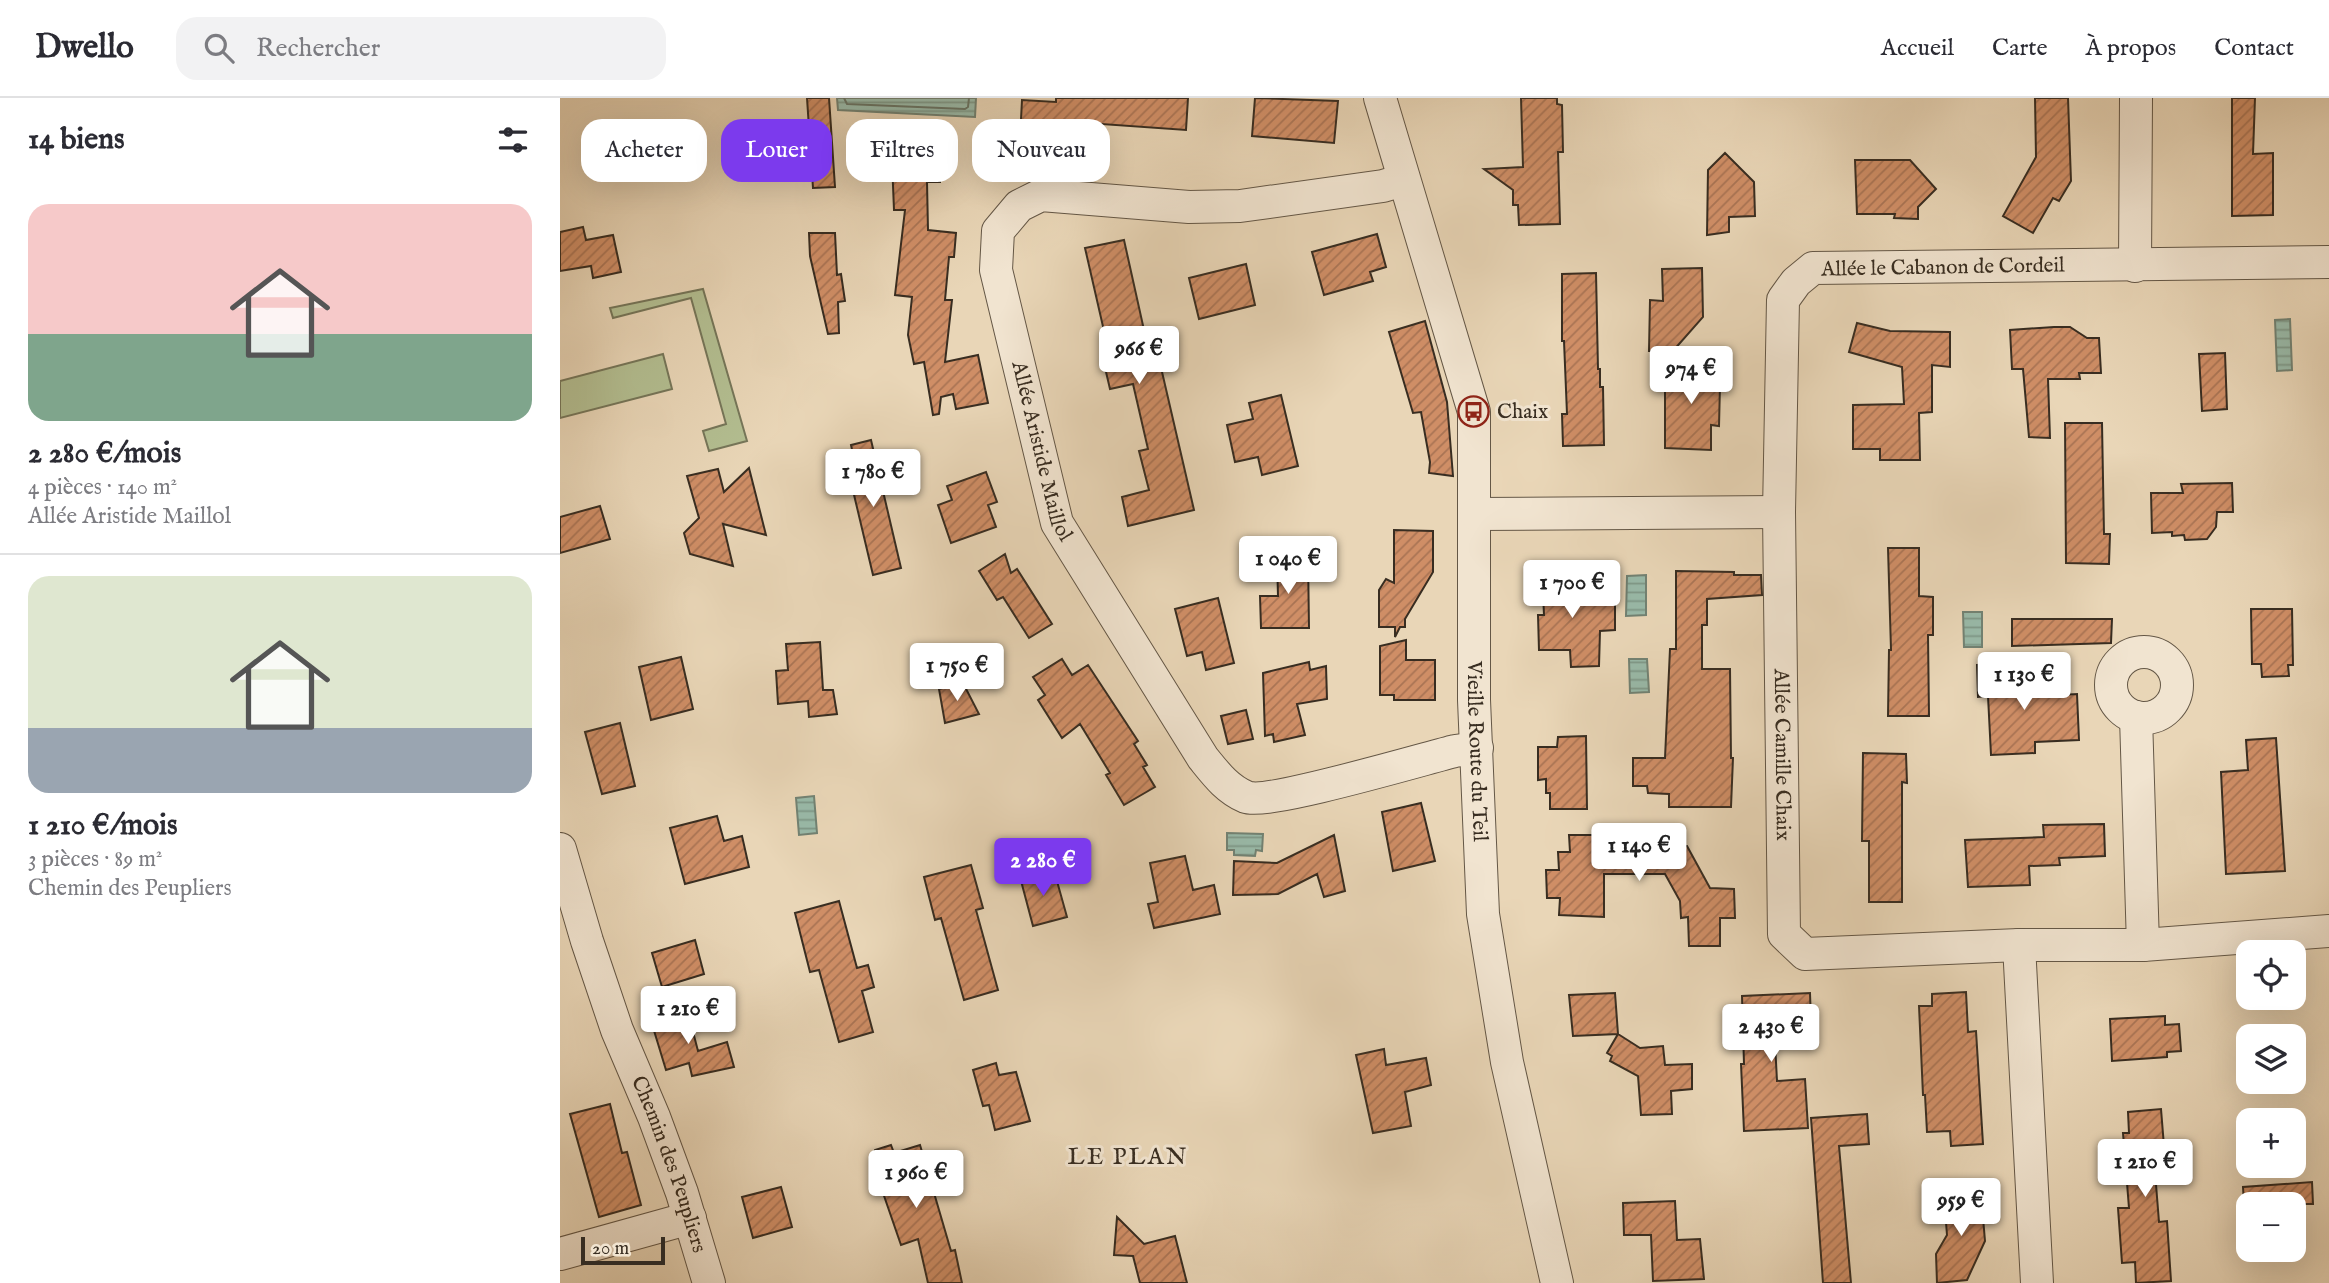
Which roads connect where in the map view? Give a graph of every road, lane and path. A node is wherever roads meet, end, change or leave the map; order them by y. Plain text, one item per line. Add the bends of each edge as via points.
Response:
1 (1380, 98) edge
2 (2136, 98) edge
3 (1403, 180) junction
4 (2329, 262) edge
5 (2134, 266) junction
6 (1779, 512) junction
7 (1476, 514) junction
8 (2136, 717) dead end
9 (1477, 748) junction
10 (560, 849) edge
11 (2329, 931) edge
12 (2019, 945) junction
13 (2143, 945) junction
14 (690, 1219) junction
15 (560, 1254) edge
16 (709, 1283) edge
17 (1558, 1283) edge
18 (2037, 1283) edge

1 - 3 street, Vieille Route du Teil
2 - 5 street
3 - 7 street, Vieille Route du Teil via 1474,412
3 - 9 street, Allée Aristide Maillol via 1240,206 1189,207 1041,195 1019,206 998,231 996,270 1057,523 1203,758 1226,786 1249,798 1290,793
4 - 5 street, Allée le Cabanon de Cordeil
5 - 6 street, Allée le Cabanon de Cordeil via 1813,268 1783,300
6 - 7 street
6 - 12 street, Allée Camille Chaix via 1784,934 1805,954
7 - 9 street, Vieille Route du Teil
8 - 13 street
9 - 17 street, Vieille Route du Teil via 1483,914 1507,1062
10 - 14 street, Chemin des Peupliers via 617,1030
11 - 13 street, Allée Camille Chaix
12 - 13 street, Allée Camille Chaix
12 - 18 street
14 - 15 street
14 - 16 street, Chemin des Peupliers

